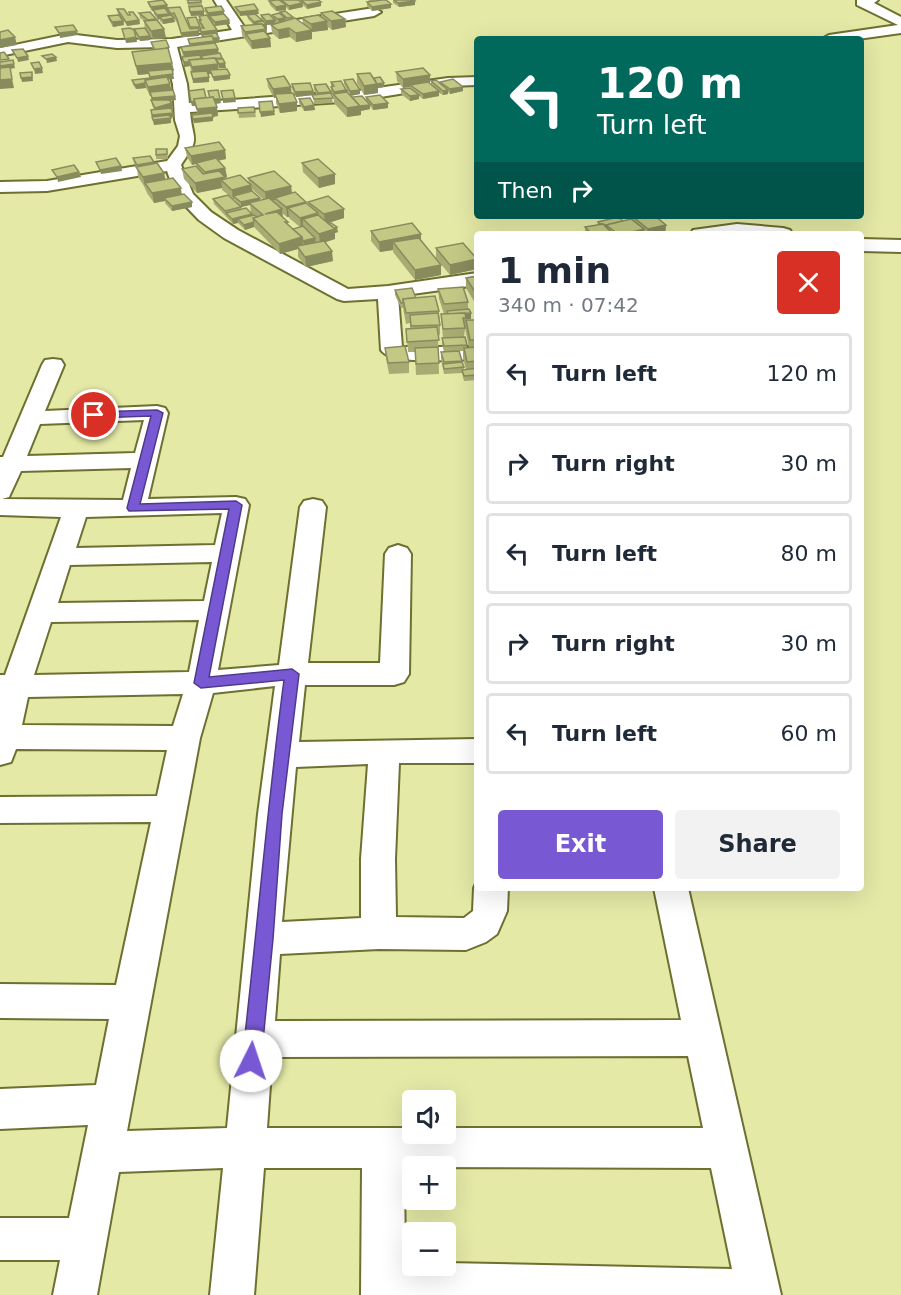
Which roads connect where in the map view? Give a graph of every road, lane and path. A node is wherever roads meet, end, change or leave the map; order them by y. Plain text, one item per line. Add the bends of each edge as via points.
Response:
1 (220, 0) edge
2 (864, 1) edge
3 (901, 11) edge
4 (374, 12) edge
5 (886, 14) junction
6 (901, 22) edge
7 (901, 29) edge
8 (240, 33) junction
9 (851, 36) edge
10 (170, 43) junction
11 (0, 52) edge
12 (474, 81) edge
13 (184, 108) junction
14 (173, 165) junction
15 (0, 187) edge
16 (748, 219) edge
17 (758, 230) junction
18 (728, 231) edge
19 (764, 231) edge
20 (864, 245) edge
21 (901, 246) edge
22 (474, 279) edge
23 (388, 292) junction
24 (474, 353) edge
25 (53, 365) dead end
26 (30, 418) junction
27 (146, 460) junction
28 (6, 464) edge
29 (0, 492) edge
30 (0, 507) edge
31 (314, 507) dead end
32 (134, 508) junction
33 (76, 509) junction
34 (227, 553) junction
35 (398, 554) dead end
36 (60, 557) junction
37 (215, 610) junction
38 (40, 613) junction
39 (292, 674) junction
40 (201, 683) junction
41 (8, 685) edge
42 (185, 738) junction
43 (3, 745) edge
44 (384, 751) junction
45 (474, 751) edge
46 (282, 755) junction
47 (170, 809) junction
48 (0, 810) edge
49 (491, 891) edge
50 (672, 891) edge
51 (379, 933) junction
52 (265, 939) junction
53 (0, 1001) edge
54 (130, 1002) junction
55 (704, 1038) junction
56 (253, 1039) junction
57 (111, 1104) junction
58 (0, 1109) edge
59 (727, 1148) junction
60 (245, 1149) junction
61 (383, 1149) junction
62 (102, 1152) junction
63 (0, 1239) edge
64 (86, 1239) junction
65 (382, 1290) edge
66 (759, 1294) edge
67 (75, 1295) edge
68 (232, 1295) edge

1 - 8 street
2 - 5 street
3 - 5 street
4 - 8 street
5 - 6 street
7 - 9 street
8 - 10 street
10 - 11 street via 138,45 62,39
10 - 13 street
12 - 13 street via 356,96
13 - 14 street via 188,142
14 - 15 street via 47,186
14 - 23 street via 184,196 231,234 344,295
16 - 17 street
17 - 18 street
17 - 19 street
20 - 21 street
22 - 23 street
23 - 24 street via 392,350
25 - 26 street
26 - 27 street via 157,413
26 - 28 street
27 - 28 street
27 - 32 street
28 - 29 street
30 - 33 street
31 - 39 street
32 - 33 street
32 - 34 street via 236,505
33 - 36 street
34 - 36 street
34 - 37 street
35 - 39 street via 394,674
36 - 38 street
37 - 38 street
37 - 40 street
38 - 41 street
39 - 40 street
39 - 46 street
40 - 41 street
40 - 42 street
41 - 43 street
42 - 43 street
42 - 47 street
44 - 45 street
44 - 46 street
44 - 51 street via 378,859
46 - 52 street
47 - 48 street
47 - 54 street
49 - 51 street via 490,913 476,931
50 - 55 street
51 - 52 street
52 - 56 street
53 - 54 street
54 - 57 street
55 - 56 street
55 - 59 street
56 - 60 street
57 - 58 street
57 - 62 street
59 - 61 street
59 - 66 street
60 - 61 street
60 - 62 street
60 - 68 street
61 - 65 street
62 - 64 street
63 - 64 street
64 - 67 street
65 - 66 street

